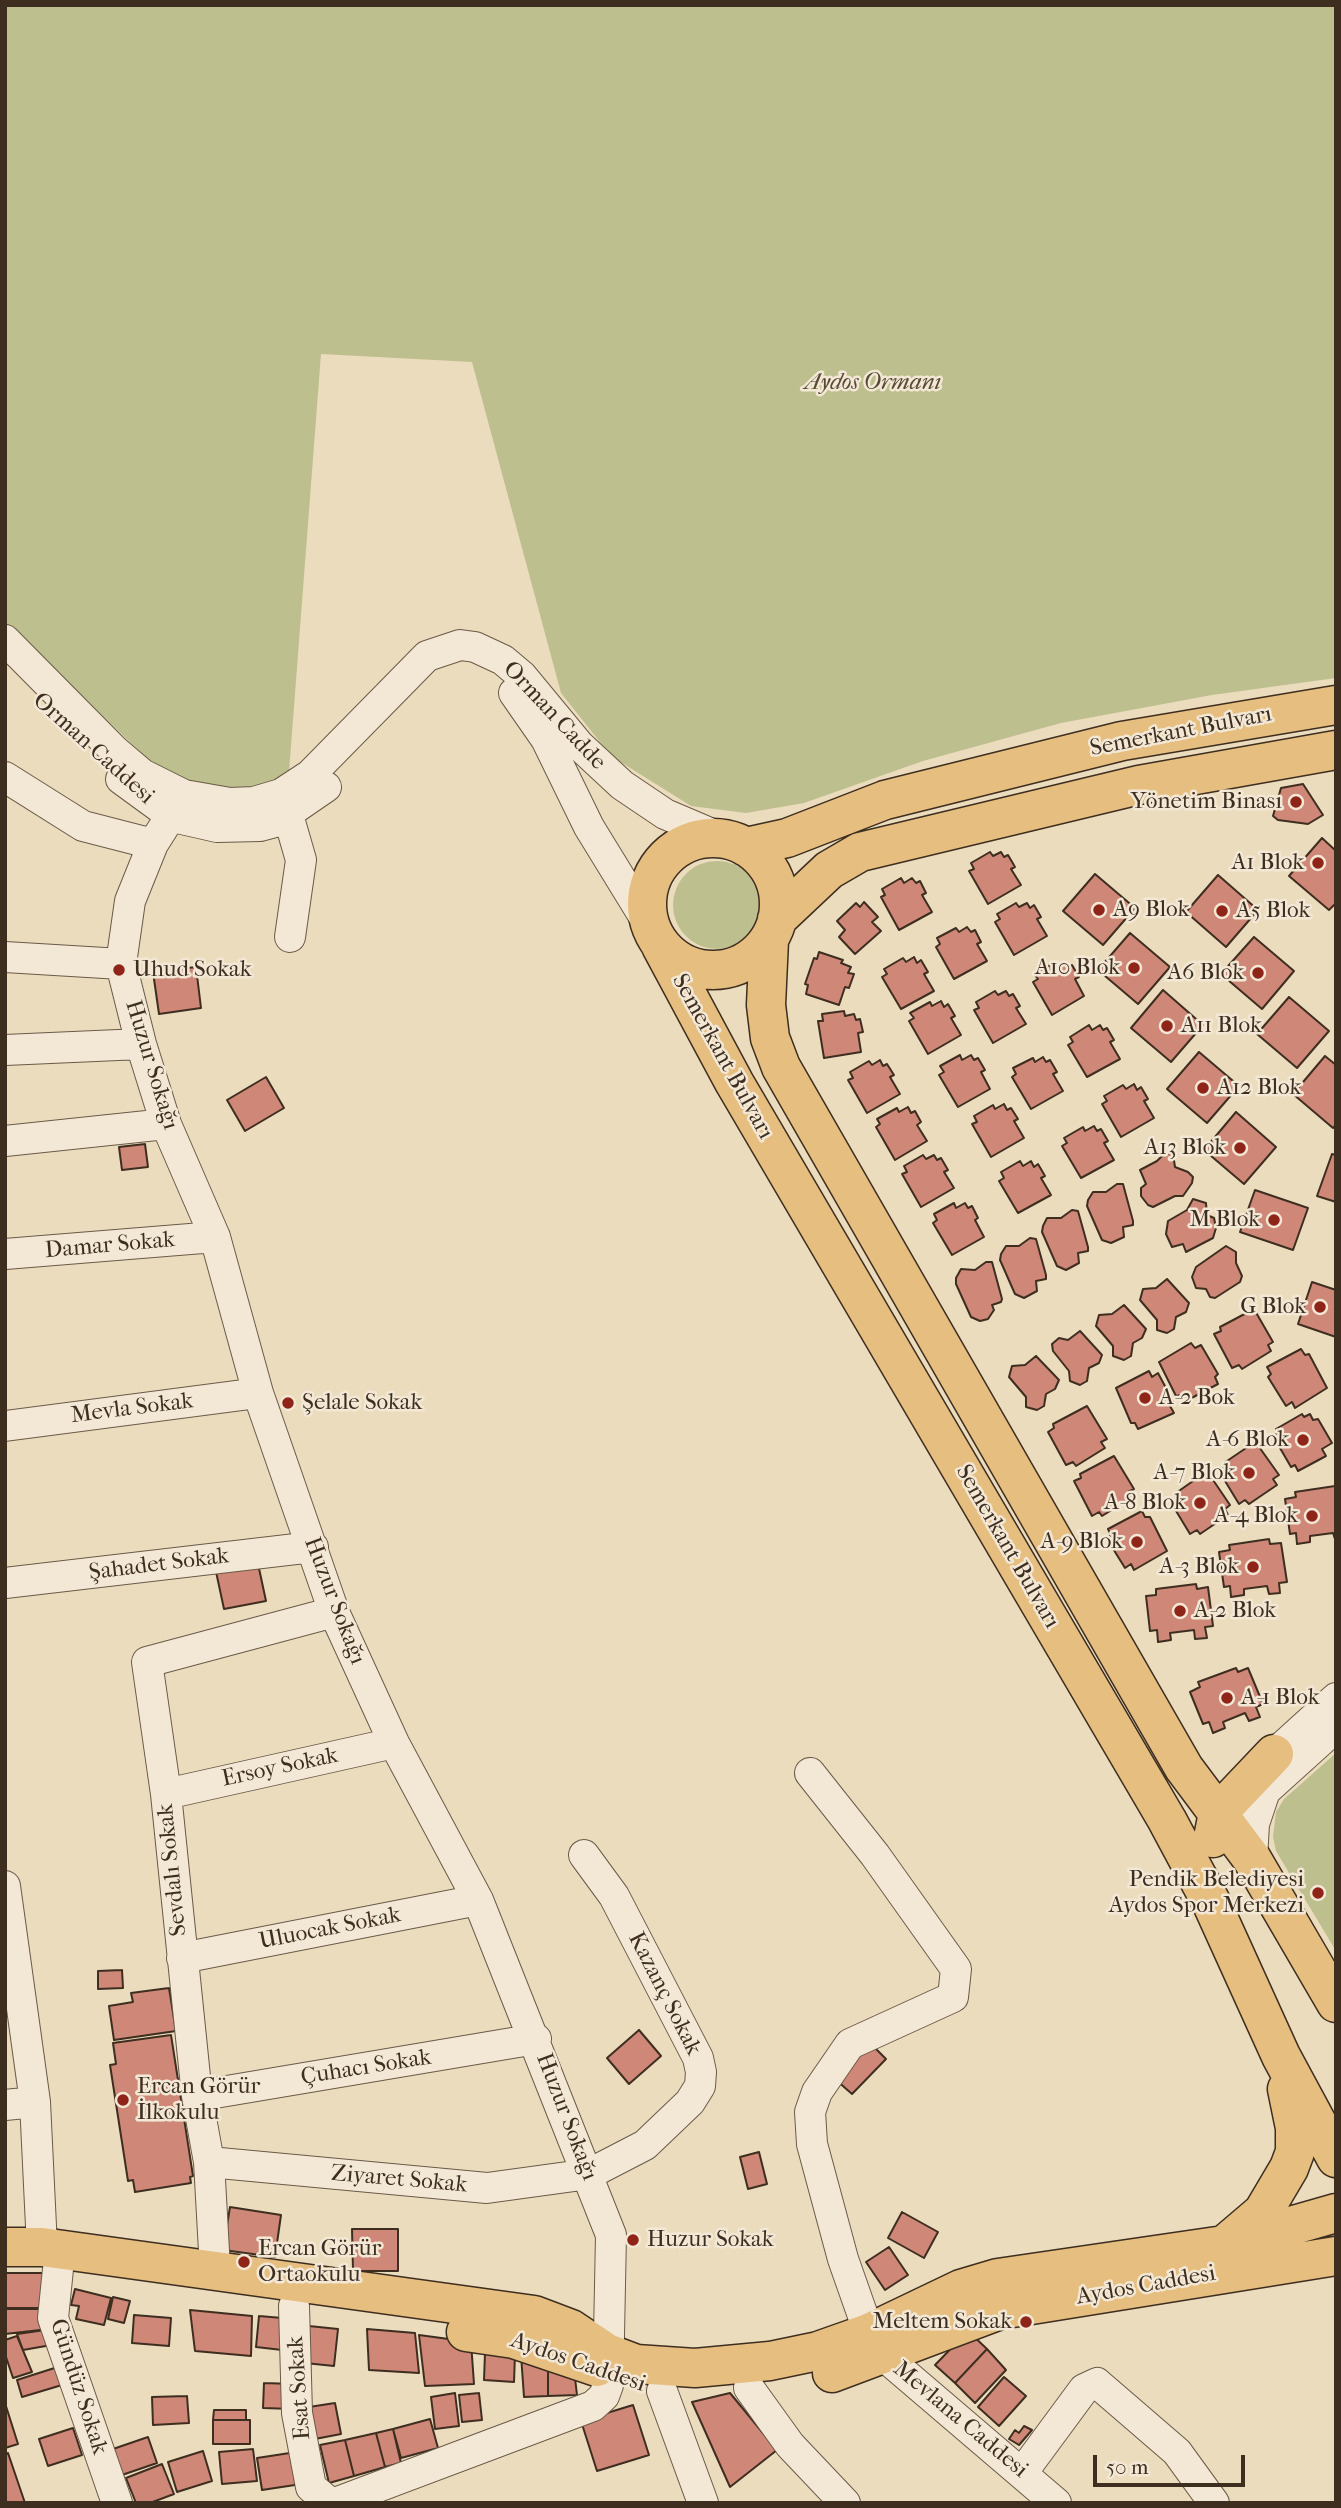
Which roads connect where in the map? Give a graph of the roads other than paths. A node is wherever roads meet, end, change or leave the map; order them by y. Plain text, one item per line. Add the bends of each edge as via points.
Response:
1 (5, 640) edge
2 (5, 668) edge
3 (420, 676) junction
4 (1336, 705) edge
5 (1336, 750) edge
6 (5, 777) edge
7 (179, 806) junction
8 (288, 815) junction
9 (153, 844) junction
10 (736, 844) junction
11 (773, 929) junction
12 (290, 937) dead end
13 (656, 937) junction
14 (5, 957) edge
15 (121, 964) junction
16 (141, 1044) junction
17 (5, 1050) edge
18 (166, 1124) junction
19 (5, 1141) edge
20 (215, 1237) junction
21 (5, 1254) edge
22 (258, 1393) junction
23 (5, 1426) edge
24 (313, 1546) junction
25 (5, 1583) edge
26 (334, 1612) junction
27 (1336, 1698) edge
28 (1336, 1727) edge
29 (394, 1743) junction
30 (1274, 1754) junction
31 (1184, 1768) junction
32 (810, 1773) dead end
33 (166, 1794) junction
34 (1218, 1813) junction
35 (584, 1855) dead end
36 (1252, 1859) junction
37 (5, 1886) edge
38 (478, 1899) junction
39 (1212, 1904) junction
40 (182, 1958) junction
41 (1336, 2003) edge
42 (536, 2039) junction
43 (1281, 2056) junction
44 (197, 2096) junction
45 (35, 2102) junction
46 (5, 2105) edge
47 (1336, 2158) edge
48 (209, 2162) junction
49 (589, 2174) junction
50 (1336, 2213) edge
51 (1224, 2245) junction
52 (35, 2255) edge
53 (1336, 2256) edge
54 (5, 2265) edge
55 (1266, 2265) junction
56 (215, 2269) junction
57 (1336, 2278) edge
58 (294, 2306) junction
59 (876, 2344) junction
60 (600, 2362) junction
61 (749, 2388) junction
62 (662, 2391) junction
63 (1022, 2473) junction
64 (704, 2502) edge
65 (117, 2503) edge
66 (330, 2503) edge
67 (335, 2503) edge
68 (845, 2503) edge
69 (1056, 2503) edge
70 (1214, 2503) edge

1 - 7 street, Orman Caddesi via 115,751
2 - 7 street, Orman Caddesi via 132,790
3 - 7 street, Orman Caddesi via 320,766 281,794 254,802
3 - 8 street, Orman Caddesi via 322,791
3 - 10 street, Orman Cadde via 427,656 460,645 488,652 522,676 579,745 622,785 665,814
3 - 13 street, Orman Cadde via 466,665 484,670 517,696 546,738 589,827
4 - 10 main road, Semerkant Bulvarı via 1122,741 885,800 787,838
5 - 11 main road, Semerkant Bulvarı via 1139,785 860,852 829,870
6 - 9 street via 83,826
7 - 8 street, Orman Caddesi via 217,827 267,824
7 - 9 street, Huzur Sokağı
8 - 12 street via 301,860
9 - 15 street, Huzur Sokağı via 130,901
10 - 11 main road via 762,861 773,878 779,898
10 - 13 main road via 706,839 687,844 656,870 647,908
11 - 13 main road via 755,955 737,966 716,970 686,964
11 - 31 main road, Semerkant Bulvarı via 766,1004 770,1038 781,1068
13 - 39 main road, Semerkant Bulvarı via 734,1082
14 - 15 street
15 - 16 street, Huzur Sokağı
16 - 17 street
16 - 18 street, Huzur Sokağı
18 - 19 street
18 - 20 street, Huzur Sokağı
20 - 21 street, Damar Sokak
20 - 22 street, Huzur Sokağı
22 - 23 street, Mevla Sokak
22 - 24 street, Huzur Sokağı
24 - 25 street, Şahadet Sokak
24 - 26 street, Huzur Sokağı
26 - 29 street, Huzur Sokağı
26 - 33 street, Sevdalı Sokak via 147,1662
27 - 30 street
28 - 36 street via 1265,1791 1254,1824
29 - 33 street, Ersoy Sokak
29 - 38 street, Huzur Sokağı
30 - 31 main road via 1241,1773
30 - 34 main road
31 - 34 main road, Semerkant Bulvarı
32 - 59 street via 956,1969 953,1997 850,2044 817,2092 810,2112 812,2144 844,2259
33 - 40 street, Sevdalı Sokak
34 - 36 main road, Semerkant Bulvarı
34 - 39 main road via 1210,1854
35 - 49 street, Kazanç Sokak via 614,1896 698,2058 701,2072 700,2086 690,2102 645,2145
36 - 41 main road, Semerkant Bulvarı
37 - 45 street, Gündüz Sokak
38 - 40 street, Uluocak Sokak
38 - 42 street, Huzur Sokağı
39 - 43 main road, Semerkant Bulvarı
40 - 44 street, Sevdalı Sokak
42 - 44 street, Çuhacı Sokak
42 - 49 street, Huzur Sokağı
43 - 47 main road, Semerkant Bulvarı
43 - 51 main road via 1295,2128 1294,2152 1279,2191 1263,2212
44 - 48 street, Sevdalı Sokak
45 - 46 street
45 - 52 street, Gündüz Sokak
48 - 49 street, Ziyaret Sokak via 487,2188
48 - 56 street, Sevdalı Sokak
49 - 60 street, Huzur Sokağı via 611,2235
50 - 51 main road, Aydos Caddesi
51 - 59 main road, Aydos Caddesi via 998,2277 961,2288
52 - 54 main road, Aydos Caddesi via 36,2265
52 - 56 main road, Aydos Caddesi
52 - 58 main road, Aydos Caddesi
52 - 65 street, Gündüz Sokak
53 - 55 main road, Aydos Caddesi
55 - 57 main road
55 - 59 main road, Aydos Caddesi via 1000,2310
56 - 60 main road, Aydos Caddesi via 534,2315 571,2329
58 - 60 main road, Aydos Caddesi via 514,2339
58 - 66 street, Esat Sokak via 297,2413 311,2487
59 - 60 main road, Aydos Caddesi via 695,2368
59 - 61 main road, Aydos Caddesi via 819,2376
59 - 63 street, Mevlana Caddesi via 989,2449
60 - 62 main road, Aydos Caddesi
60 - 67 street, Huzur Sokağı via 569,2418
61 - 62 main road, Aydos Caddesi
61 - 68 street via 790,2445
62 - 64 street
63 - 69 street, Mevlana Caddesi
63 - 70 street via 1084,2389 1097,2383 1177,2452

